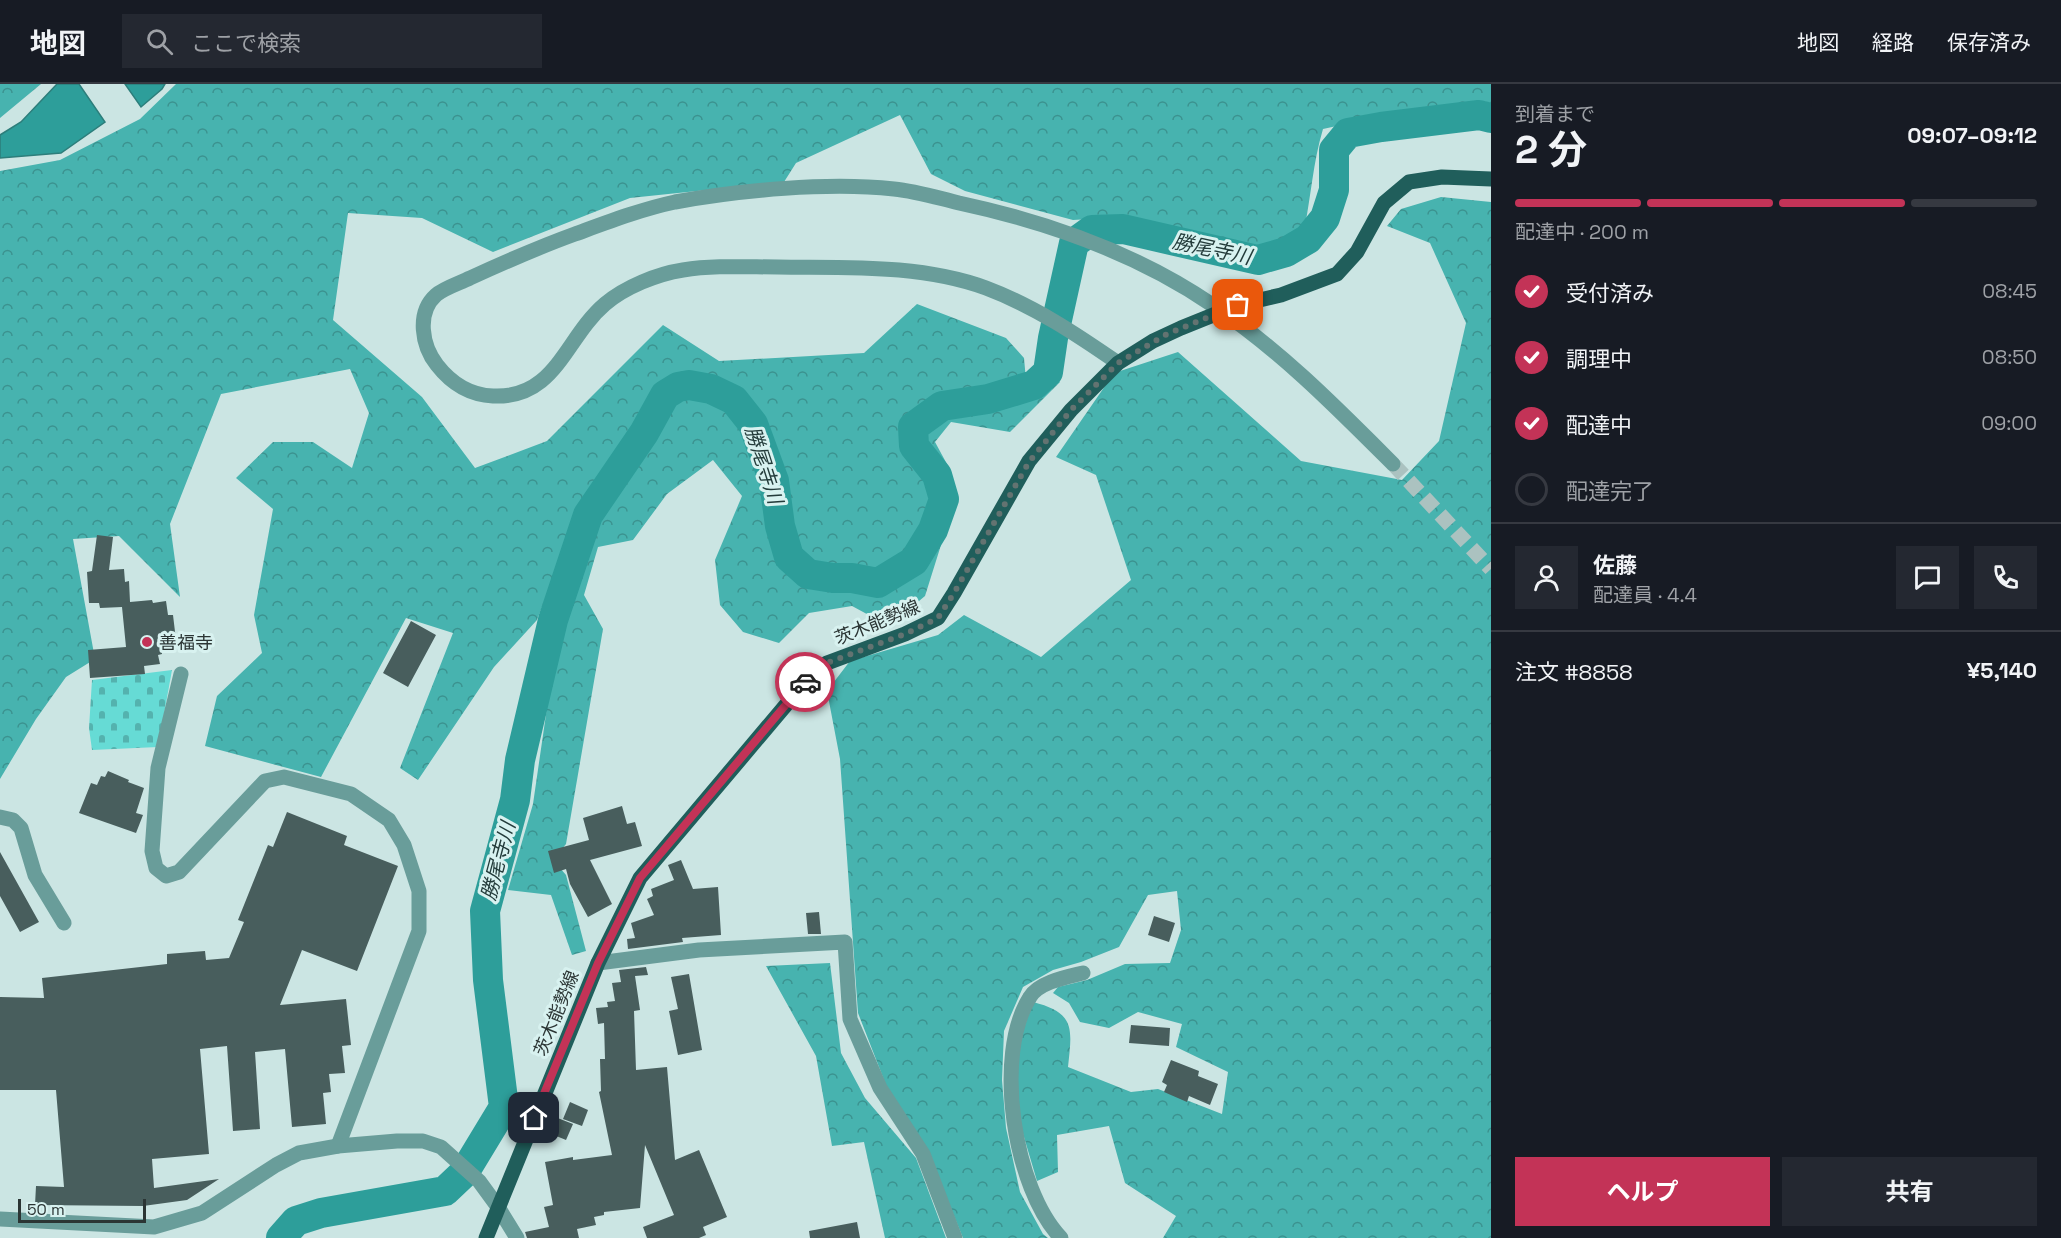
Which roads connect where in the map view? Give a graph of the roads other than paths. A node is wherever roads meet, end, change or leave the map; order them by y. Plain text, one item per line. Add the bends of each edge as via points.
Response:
1 (1491, 179) edge
2 (1118, 363) junction
3 (1393, 464) tunnel mouth
4 (181, 674) dead end
5 (0, 817) edge
6 (64, 923) dead end
7 (598, 963) junction
8 (1083, 973) dead end
9 (339, 1146) junction
10 (498, 1207) junction
11 (0, 1219) edge
12 (155, 1233) edge
13 (486, 1238) edge
14 (517, 1238) edge
15 (955, 1238) edge
16 (1061, 1238) edge

1 - 2 main road, 茨木能勢線 via 1442,177 1409,182 1384,202 1357,252 1337,274 1281,296 1238,305 1181,328
2 - 3 street via 1048,316 985,288 900,269 678,270 639,284 606,303 578,333 543,382 495,397 469,393 450,380 433,360 423,335 424,314 435,295 528,251 673,203 822,186 895,189 1007,213 1081,238 1159,273 1215,306 1278,355
2 - 7 main road, 茨木能勢線 via 1071,410 1029,462 938,618 827,663 807,680 640,878
4 - 9 street via 158,768 152,851 156,868 166,876 179,872 265,781 284,777 351,794 389,820 404,845 419,891 419,931
5 - 6 street via 13,820 21,828 35,875
7 - 10 main road, 茨木能勢線
7 - 15 street via 699,950 845,942 850,1018 880,1088 923,1154
8 - 16 street via 1054,980 1030,995 1013,1037 1014,1127 1029,1185
9 - 10 street via 397,1141 441,1146 479,1181
9 - 12 street via 299,1153 202,1213
10 - 13 main road, 茨木能勢線
10 - 14 street
11 - 12 street

